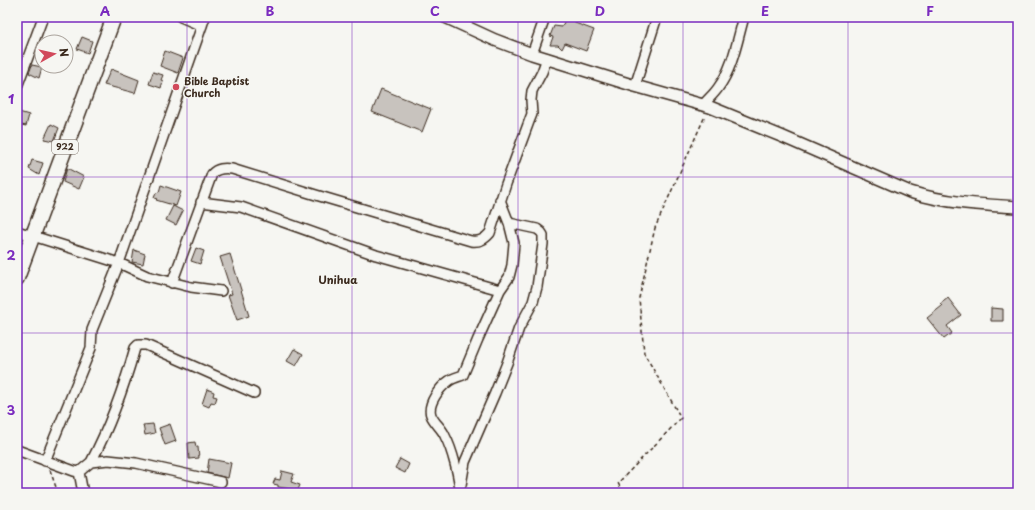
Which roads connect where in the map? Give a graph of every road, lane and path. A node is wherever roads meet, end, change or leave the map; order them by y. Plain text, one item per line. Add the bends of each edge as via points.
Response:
1 (43, 17) edge
2 (114, 17) edge
3 (181, 17) edge
4 (445, 17) edge
5 (545, 17) edge
6 (657, 17) edge
7 (744, 17) edge
8 (204, 21) edge
9 (532, 54) junction
10 (547, 58) junction
11 (635, 86) junction
12 (17, 87) edge
13 (706, 106) junction
14 (500, 200) junction
15 (201, 202) junction
16 (1018, 207) edge
17 (509, 223) junction
18 (17, 231) edge
19 (32, 236) junction
20 (119, 263) junction
21 (17, 278) edge
22 (172, 283) junction
23 (500, 290) junction
24 (221, 291) dead end
25 (254, 393) dead end
26 (17, 450) edge
27 (45, 461) junction
28 (91, 462) junction
29 (78, 472) junction
30 (221, 482) dead end
31 (460, 491) edge
32 (58, 493) edge
33 (83, 493) edge
34 (623, 493) edge

1 - 12 street
2 - 19 main road, 922
3 - 8 street
4 - 9 street
5 - 9 street
6 - 11 street
7 - 13 street via 726,74
8 - 20 street
9 - 10 street
10 - 11 street
10 - 14 street via 532,91 532,114
11 - 13 street
13 - 16 street via 930,199
13 - 34 path via 655,228 639,298 644,353 681,418 618,483
14 - 15 street via 490,233 486,238 476,242 232,169 215,170
14 - 17 street
15 - 22 street
15 - 23 street via 241,207 376,255
17 - 23 street via 514,254 509,277
17 - 31 street via 537,229 543,236 537,287 533,302 517,332 498,387 465,462
18 - 19 street
19 - 20 street
19 - 21 main road, 922
20 - 22 street via 147,276
20 - 27 street via 92,330 91,348
22 - 24 street
23 - 31 street via 463,374 441,388 434,398 430,413 446,437
25 - 28 street via 146,345 138,345 108,429
26 - 27 street
27 - 29 street
27 - 32 path
28 - 29 street
28 - 30 street via 108,460 136,463
29 - 33 street

